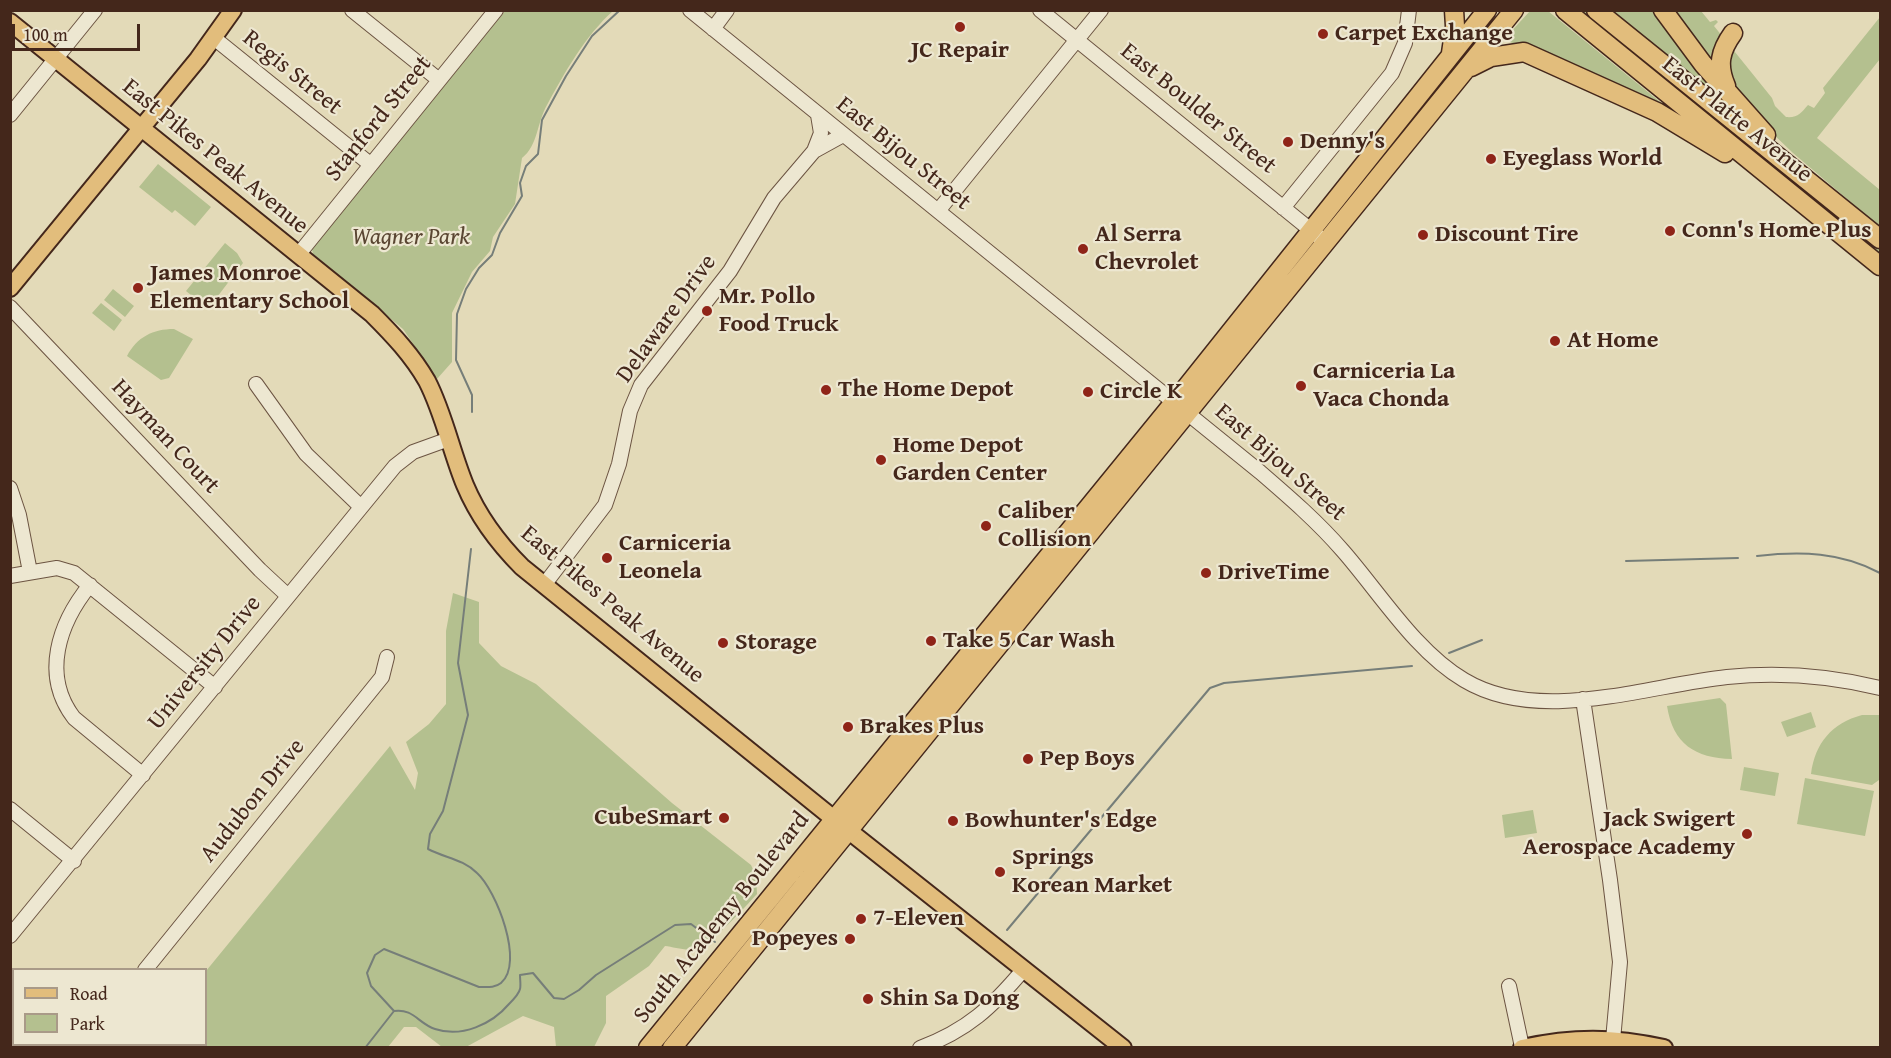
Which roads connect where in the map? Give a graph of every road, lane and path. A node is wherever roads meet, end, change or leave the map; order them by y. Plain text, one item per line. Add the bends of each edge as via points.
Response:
1 (95, 10) edge
2 (233, 10) edge
3 (352, 10) edge
4 (496, 10) edge
5 (690, 10) edge
6 (727, 10) edge
7 (1040, 10) edge
8 (1101, 10) edge
9 (1409, 10) edge
10 (1454, 10) edge
11 (1564, 10) edge
12 (1596, 10) edge
13 (1663, 10) edge
14 (1478, 14) edge
15 (10, 22) edge
16 (1504, 23) edge
17 (712, 29) junction
18 (1733, 33) dead end
19 (214, 39) junction
20 (1077, 40) junction
21 (1524, 52) junction
22 (1450, 56) junction
23 (56, 59) junction
24 (1466, 69) junction
25 (439, 80) junction
26 (1734, 100) junction
27 (10, 115) edge
28 (818, 115) junction
29 (141, 129) junction
30 (843, 135) junction
31 (814, 151) junction
32 (370, 165) junction
33 (1811, 182) junction
34 (1786, 190) junction
35 (1283, 208) junction
36 (938, 211) junction
37 (1312, 231) junction
38 (1881, 239) edge
39 (1327, 243) junction
40 (298, 255) junction
41 (1881, 266) edge
42 (10, 288) edge
43 (10, 307) edge
44 (256, 384) dead end
45 (1174, 402) junction
46 (1189, 414) junction
47 (449, 439) junction
48 (10, 489) edge
49 (361, 507) junction
50 (30, 572) junction
51 (10, 576) edge
52 (90, 585) junction
53 (544, 585) junction
54 (288, 596) junction
55 (387, 657) dead end
56 (215, 687) junction
57 (1881, 688) edge
58 (1583, 699) junction
59 (143, 775) junction
60 (10, 809) edge
61 (834, 819) junction
62 (848, 831) junction
63 (74, 861) junction
64 (10, 936) edge
65 (146, 968) edge
66 (1024, 969) junction
67 (1509, 986) dead end
68 (1613, 1040) junction
69 (648, 1047) edge
70 (672, 1047) edge
71 (921, 1047) edge
72 (1123, 1047) edge
73 (1522, 1047) edge
74 (1664, 1047) edge

1 - 23 street
2 - 19 main road
3 - 25 street
4 - 25 street, Stanford Street
5 - 17 street, East Bijou Street
6 - 17 street
7 - 20 street, East Boulder Street
8 - 20 street
9 - 35 street via 1405,43 1392,73
10 - 22 highway
11 - 34 highway, East Platte Avenue
12 - 33 highway, East Platte Avenue
13 - 26 highway
14 - 16 highway
14 - 22 highway, South Academy Boulevard
15 - 23 main road, East Pikes Peak Avenue
16 - 21 highway
16 - 24 highway, South Academy Boulevard
17 - 28 street, East Bijou Street
18 - 26 highway via 1724,45 1719,66
19 - 29 main road
19 - 32 street, Regis Street
20 - 35 street, East Boulder Street
20 - 36 street
21 - 24 highway via 1491,57
21 - 34 highway via 1657,112
22 - 37 highway, South Academy Boulevard
23 - 27 street
23 - 29 main road, East Pikes Peak Avenue
24 - 39 highway, South Academy Boulevard
25 - 32 street, Stanford Street
26 - 33 highway
28 - 30 street, East Bijou Street
28 - 31 street, Delaware Drive via 821,133
29 - 40 main road, East Pikes Peak Avenue
29 - 42 main road
30 - 31 street, Delaware Drive
30 - 36 street, East Bijou Street
31 - 53 street, Delaware Drive via 774,198 730,271 649,373 630,411 605,505
32 - 40 street, Stanford Street
33 - 38 highway, East Platte Avenue
34 - 41 highway, East Platte Avenue
35 - 37 street, East Boulder Street
36 - 45 street, East Bijou Street
37 - 39 street, East Boulder Street
37 - 45 highway, South Academy Boulevard
39 - 46 highway, South Academy Boulevard
40 - 47 main road, East Pikes Peak Avenue via 372,314 406,350 427,382
43 - 54 street, Hayman Court
44 - 49 street via 306,454
45 - 46 street, East Bijou Street
45 - 61 highway, South Academy Boulevard
46 - 58 street, East Bijou Street via 1322,527 1433,657 1455,674 1481,690 1518,700
46 - 62 highway, South Academy Boulevard
47 - 49 street, University Drive via 404,458
47 - 53 main road, East Pikes Peak Avenue via 465,486 484,521 508,552
48 - 50 street
49 - 54 street, University Drive
50 - 51 street
50 - 52 street via 66,570
52 - 56 street
52 - 59 street via 77,601 60,637 56,664 60,693 74,718
53 - 61 main road, East Pikes Peak Avenue
54 - 56 street, University Drive
55 - 65 street, Audubon Drive via 382,677
56 - 59 street, University Drive
57 - 58 street, East Bijou Street via 1824,679 1752,676
58 - 68 street via 1620,962
59 - 63 street, University Drive
60 - 63 street
61 - 62 main road, East Pikes Peak Avenue
61 - 69 highway, South Academy Boulevard
62 - 66 main road, East Pikes Peak Avenue
62 - 70 highway, South Academy Boulevard
63 - 64 street, University Drive
66 - 71 street via 980,1016 950,1036
66 - 72 main road, East Pikes Peak Avenue
67 - 73 street
68 - 73 main road via 1579,1038
68 - 74 main road

